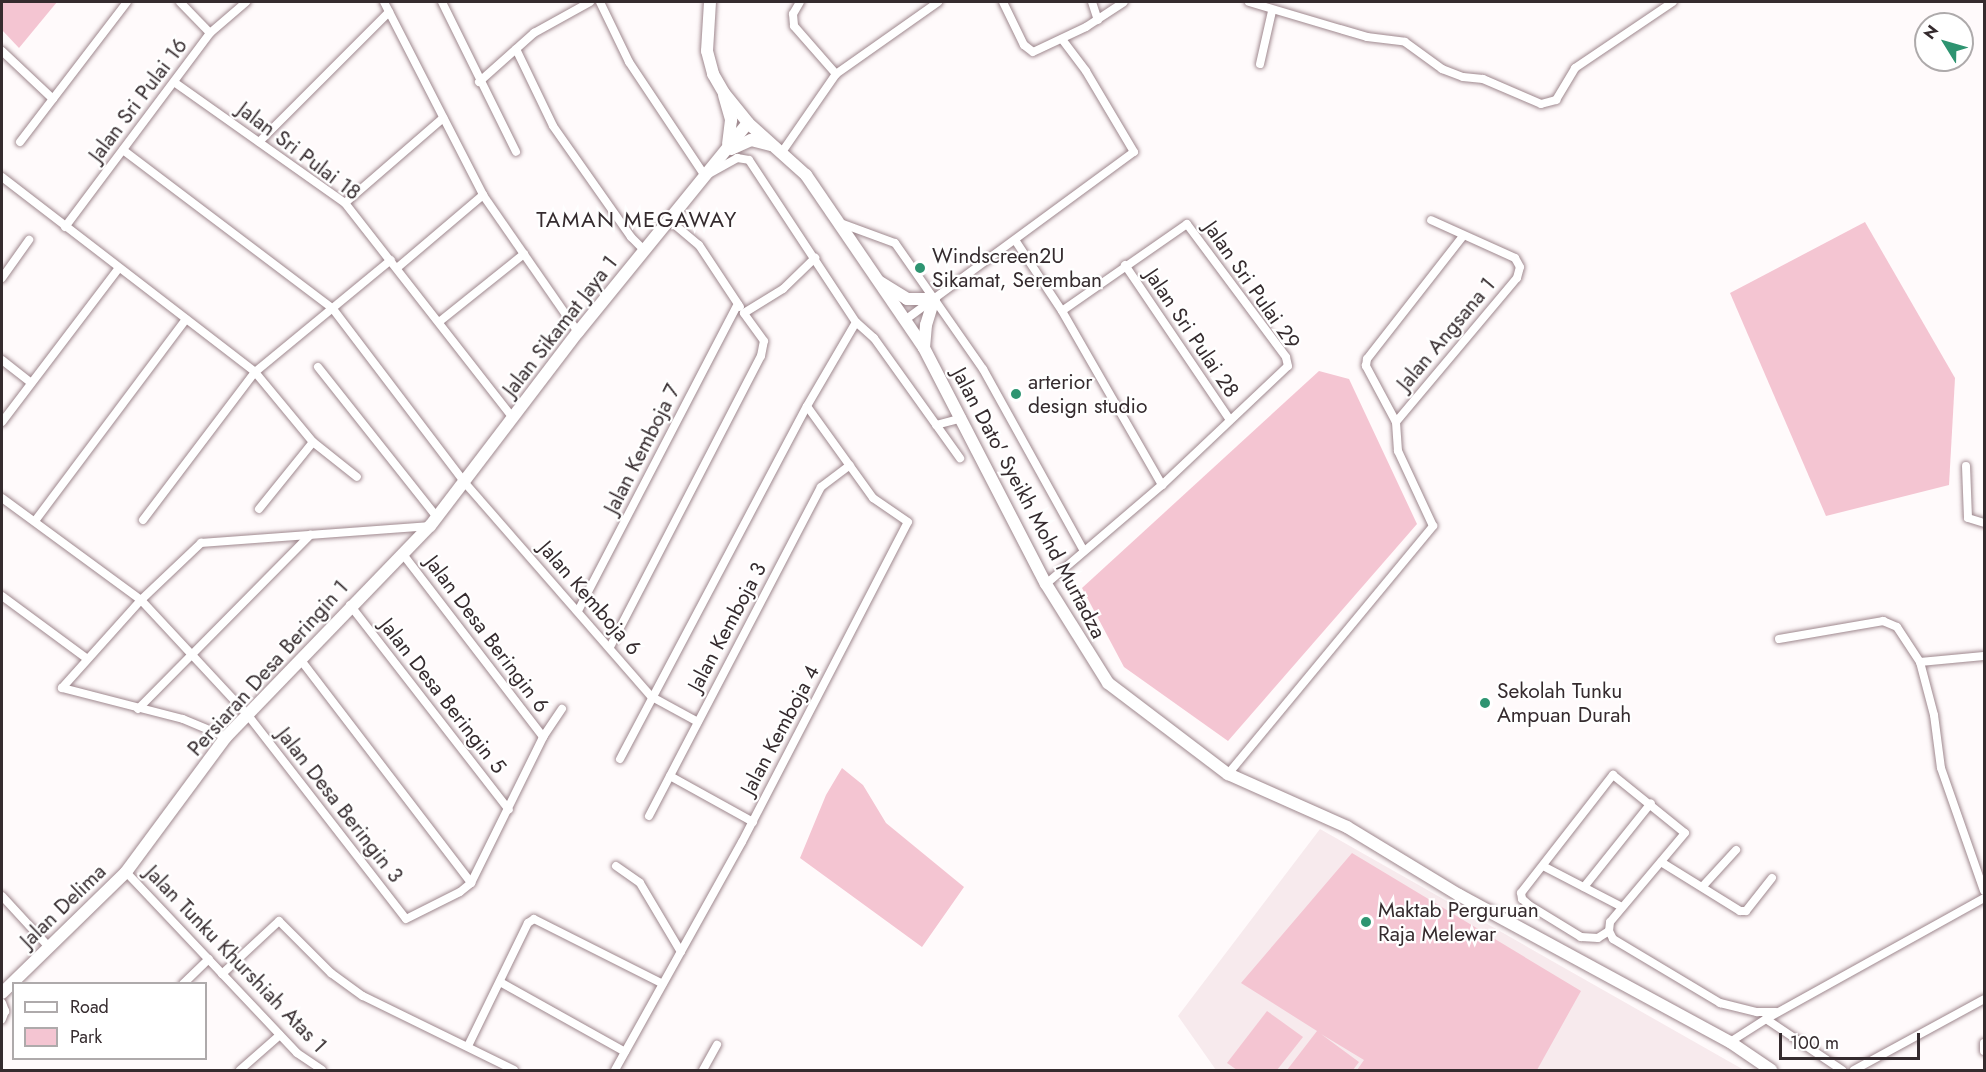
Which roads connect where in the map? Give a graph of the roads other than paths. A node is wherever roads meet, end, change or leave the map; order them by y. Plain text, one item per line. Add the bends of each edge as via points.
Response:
1 (127, 2) edge
2 (180, 2) edge
3 (246, 2) edge
4 (384, 2) edge
5 (442, 2) edge
6 (590, 2) edge
7 (600, 2) edge
8 (710, 2) edge
9 (800, 2) edge
10 (938, 2) edge
11 (1003, 2) edge
12 (1092, 2) edge
13 (1124, 2) edge
14 (1249, 2) edge
15 (1673, 2) edge
16 (1272, 11) junction
17 (389, 12) junction
18 (1098, 20) junction
19 (210, 33) junction
20 (1062, 39) junction
21 (516, 49) junction
22 (2, 51) edge
23 (1260, 64) dead end
24 (836, 74) junction
25 (174, 82) junction
26 (479, 82) junction
27 (724, 93) junction
28 (53, 99) junction
29 (443, 118) junction
30 (748, 123) junction
31 (20, 142) dead end
32 (259, 142) junction
33 (780, 149) junction
34 (123, 150) junction
35 (516, 152) dead end
36 (721, 156) junction
37 (705, 176) junction
38 (2, 177) edge
39 (483, 195) junction
40 (345, 203) junction
41 (669, 220) junction
42 (1431, 220) dead end
43 (843, 224) junction
44 (65, 227) junction
45 (1463, 236) junction
46 (29, 240) dead end
47 (1015, 240) junction
48 (644, 250) junction
49 (524, 254) junction
50 (815, 258) junction
51 (391, 260) junction
52 (1125, 266) junction
53 (119, 268) junction
54 (397, 268) junction
55 (2, 278) edge
56 (875, 278) junction
57 (934, 299) junction
58 (738, 304) junction
59 (333, 309) junction
60 (1062, 311) junction
61 (744, 313) junction
62 (186, 319) junction
63 (904, 320) junction
64 (439, 322) junction
65 (856, 322) junction
66 (578, 332) junction
67 (924, 348) junction
68 (2, 360) edge
69 (318, 367) dead end
70 (255, 372) junction
71 (31, 383) junction
72 (807, 406) junction
73 (513, 418) junction
74 (963, 418) junction
75 (1230, 420) junction
76 (2, 422) edge
77 (1396, 422) junction
78 (936, 425) junction
79 (314, 442) junction
80 (960, 458) dead end
81 (850, 465) junction
82 (1966, 466) dead end
83 (357, 477) dead end
84 (465, 483) junction
85 (1162, 485) junction
86 (2, 498) edge
87 (259, 509) dead end
88 (144, 520) dead end
89 (35, 521) junction
90 (434, 522) junction
91 (1984, 523) edge
92 (310, 535) junction
93 (1084, 551) junction
94 (402, 553) junction
95 (1046, 584) junction
96 (2, 596) edge
97 (141, 600) junction
98 (350, 605) junction
99 (578, 612) junction
100 (1779, 639) dead end
101 (610, 647) junction
102 (190, 653) junction
103 (1984, 656) edge
104 (86, 658) junction
105 (300, 659) junction
106 (1920, 662) junction
107 (652, 697) junction
108 (138, 709) junction
109 (561, 709) dead end
110 (247, 714) junction
111 (698, 722) junction
112 (226, 737) junction
113 (543, 737) junction
114 (620, 759) dead end
115 (1228, 774) junction
116 (670, 776) junction
117 (1651, 803) junction
118 (509, 810) junction
119 (649, 816) dead end
120 (753, 822) junction
121 (1736, 850) dead end
122 (1661, 862) junction
123 (616, 866) dead end
124 (1543, 866) junction
125 (126, 872) junction
126 (1772, 878) dead end
127 (471, 883) junction
128 (1703, 886) junction
129 (1584, 887) junction
130 (1984, 891) edge
131 (2, 896) edge
132 (1984, 898) edge
133 (1622, 908) junction
134 (1609, 931) junction
135 (48, 946) junction
136 (681, 952) junction
137 (209, 959) junction
138 (222, 974) junction
139 (13, 982) edge
140 (185, 982) edge
141 (500, 982) junction
142 (663, 984) junction
143 (1984, 999) edge
144 (2, 1003) edge
145 (1779, 1012) junction
146 (2, 1019) edge
147 (1766, 1019) junction
148 (280, 1035) junction
149 (1730, 1042) junction
150 (1984, 1043) edge
151 (717, 1045) dead end
152 (468, 1046) junction
153 (1984, 1051) edge
154 (625, 1052) junction
155 (240, 1071) edge
156 (322, 1071) edge
157 (514, 1071) edge
158 (615, 1071) edge
159 (703, 1071) edge
160 (1771, 1071) edge
161 (1842, 1071) edge
162 (1854, 1071) edge

1 - 28 street
2 - 19 street
3 - 19 street, Jalan Sri Pulai 16
4 - 17 street
5 - 26 street
6 - 21 street via 534,33
7 - 37 street via 629,62
8 - 27 main road, Jalan Dato' Syeikh Mohd Murtadza via 707,51 713,74
9 - 24 street via 793,15 794,26
10 - 24 street
11 - 20 street via 1028,51 1040,50
12 - 18 street
13 - 18 street
14 - 16 street
15 - 16 street via 1575,68 1556,100 1541,104 1482,79 1442,69 1405,42 1367,37
16 - 23 street
17 - 29 street
17 - 32 street
18 - 20 street
19 - 25 street, Jalan Sri Pulai 16
20 - 47 street via 1086,71 1134,152
21 - 26 street
21 - 48 street via 553,126
22 - 28 street
24 - 33 street
25 - 32 street, Jalan Sri Pulai 18
25 - 34 street, Jalan Sri Pulai 16
26 - 35 street
27 - 30 main road, Jalan Dato' Syeikh Mohd Murtadza
27 - 36 main road via 732,130
28 - 31 street
29 - 39 street
29 - 40 street
30 - 33 main road, Jalan Dato' Syeikh Mohd Murtadza
30 - 36 main road, Jalan Sikamat Jaya 1
32 - 40 street, Jalan Sri Pulai 18
33 - 36 main road via 751,140
33 - 43 main road, Jalan Dato' Syeikh Mohd Murtadza via 806,175
34 - 44 street, Jalan Sri Pulai 16
34 - 59 street, Jalan Kemboja 6
36 - 37 main road, Jalan Sikamat Jaya 1
37 - 41 main road, Jalan Sikamat Jaya 1
37 - 50 street via 737,158 748,160
38 - 44 street
39 - 49 street
39 - 54 street
40 - 51 street, Jalan Sri Pulai 18
41 - 48 main road, Jalan Sikamat Jaya 1
41 - 58 street via 699,245
42 - 45 street
43 - 56 main road, Jalan Dato' Syeikh Mohd Murtadza
43 - 57 street via 895,243
44 - 53 street
45 - 77 street via 1367,359 1366,366
45 - 77 street, Jalan Angsana 1 via 1515,258 1520,267 1517,278
46 - 55 street
47 - 57 street
47 - 60 street
48 - 66 main road, Jalan Sikamat Jaya 1
49 - 64 street
49 - 66 street
50 - 61 street via 783,290
50 - 65 street
51 - 54 street, Jalan Sri Pulai 18
51 - 59 street
52 - 60 street
52 - 75 street, Jalan Sri Pulai 28
52 - 75 street, Jalan Sri Pulai 29 via 1187,224 1286,357 1288,366
53 - 62 street
53 - 71 street
54 - 64 street, Jalan Sri Pulai 18
56 - 57 main road via 907,299
56 - 63 main road, Jalan Dato' Syeikh Mohd Murtadza
57 - 63 street
57 - 67 main road via 927,317
57 - 93 street via 983,369
58 - 61 street
58 - 99 street, Jalan Kemboja 7
59 - 70 street
59 - 84 street, Jalan Kemboja 6
60 - 85 street
61 - 101 street via 764,341 762,356
62 - 70 street
62 - 89 street
63 - 67 main road, Jalan Dato' Syeikh Mohd Murtadza
64 - 73 street, Jalan Sri Pulai 18
65 - 72 street
65 - 78 street via 874,338
66 - 73 main road, Jalan Sikamat Jaya 1
67 - 74 main road, Jalan Dato' Syeikh Mohd Murtadza
68 - 71 street
69 - 90 street
70 - 79 street
70 - 88 street
71 - 76 street
72 - 81 street
72 - 107 street
73 - 84 main road, Jalan Sikamat Jaya 1
74 - 78 street
74 - 95 main road, Jalan Dato' Syeikh Mohd Murtadza
75 - 85 street
77 - 115 street via 1398,452 1433,526
78 - 80 street
79 - 83 street
79 - 87 street
81 - 111 street, Jalan Kemboja 3 via 821,487
81 - 120 street, Jalan Kemboja 4 via 873,498 908,522
82 - 91 street via 1968,518
84 - 90 main road, Jalan Sikamat Jaya 1
84 - 99 street, Jalan Kemboja 6
85 - 93 street
86 - 89 street, Jalan Desa Beringin 3
89 - 97 street, Jalan Desa Beringin 3
90 - 92 street
90 - 94 main road, Jalan Sikamat Jaya 1
92 - 97 street via 201,543
92 - 102 street
93 - 95 street
94 - 98 main road, Persiaran Desa Beringin 1
94 - 113 street, Jalan Desa Beringin 6
95 - 115 main road, Jalan Dato' Syeikh Mohd Murtadza via 1108,683
96 - 104 street
97 - 102 street, Jalan Desa Beringin 3
97 - 104 street
98 - 105 main road, Persiaran Desa Beringin 1
98 - 118 street, Jalan Desa Beringin 5
99 - 101 street, Jalan Kemboja 6
100 - 106 street via 1889,621
101 - 107 street, Jalan Kemboja 6
102 - 108 street
102 - 110 street, Jalan Desa Beringin 3
103 - 106 street
104 - 108 street via 62,688
105 - 110 main road, Persiaran Desa Beringin 1
105 - 127 street
106 - 130 street via 1934,715 1941,768
107 - 111 street, Jalan Kemboja 6
107 - 114 street
108 - 112 street via 183,719
109 - 113 street
110 - 112 main road, Persiaran Desa Beringin 1
110 - 127 street, Jalan Desa Beringin 3 via 406,919
111 - 116 street, Jalan Kemboja 3
112 - 125 main road, Persiaran Desa Beringin 1
113 - 118 street
115 - 149 main road, Jalan Dato' Syeikh Mohd Murtadza via 1347,826 1459,895
116 - 119 street, Jalan Kemboja 3
116 - 120 street
117 - 122 street via 1685,833
117 - 124 street via 1613,775
117 - 129 street
118 - 127 street
120 - 136 street, Jalan Kemboja 4
121 - 128 street
122 - 128 street
122 - 133 street
123 - 136 street via 640,883
124 - 129 street
124 - 134 street via 1521,893 1522,900 1581,937 1598,938
125 - 135 main road, Jalan Delima
125 - 137 street, Jalan Tunku Khurshiah Atas 1
126 - 128 street via 1746,911
129 - 133 street
131 - 135 street
132 - 145 street
133 - 134 street via 1610,922
134 - 145 street via 1613,939 1720,1004
135 - 139 main road, Jalan Delima
136 - 142 street, Jalan Kemboja 4
137 - 138 street, Jalan Tunku Khurshiah Atas 1
137 - 140 street
138 - 148 street, Jalan Tunku Khurshiah Atas 1
138 - 152 street via 279,921 331,973 363,996
141 - 142 street via 530,921 537,920
141 - 152 street
141 - 154 street
142 - 154 street, Jalan Kemboja 4
143 - 162 street
144 - 146 street
145 - 147 street
147 - 149 street
147 - 161 street
148 - 155 street
148 - 156 street, Jalan Tunku Khurshiah Atas 1
149 - 160 main road, Jalan Dato' Syeikh Mohd Murtadza
150 - 153 street
151 - 159 street
152 - 157 street
154 - 158 street, Jalan Kemboja 4

